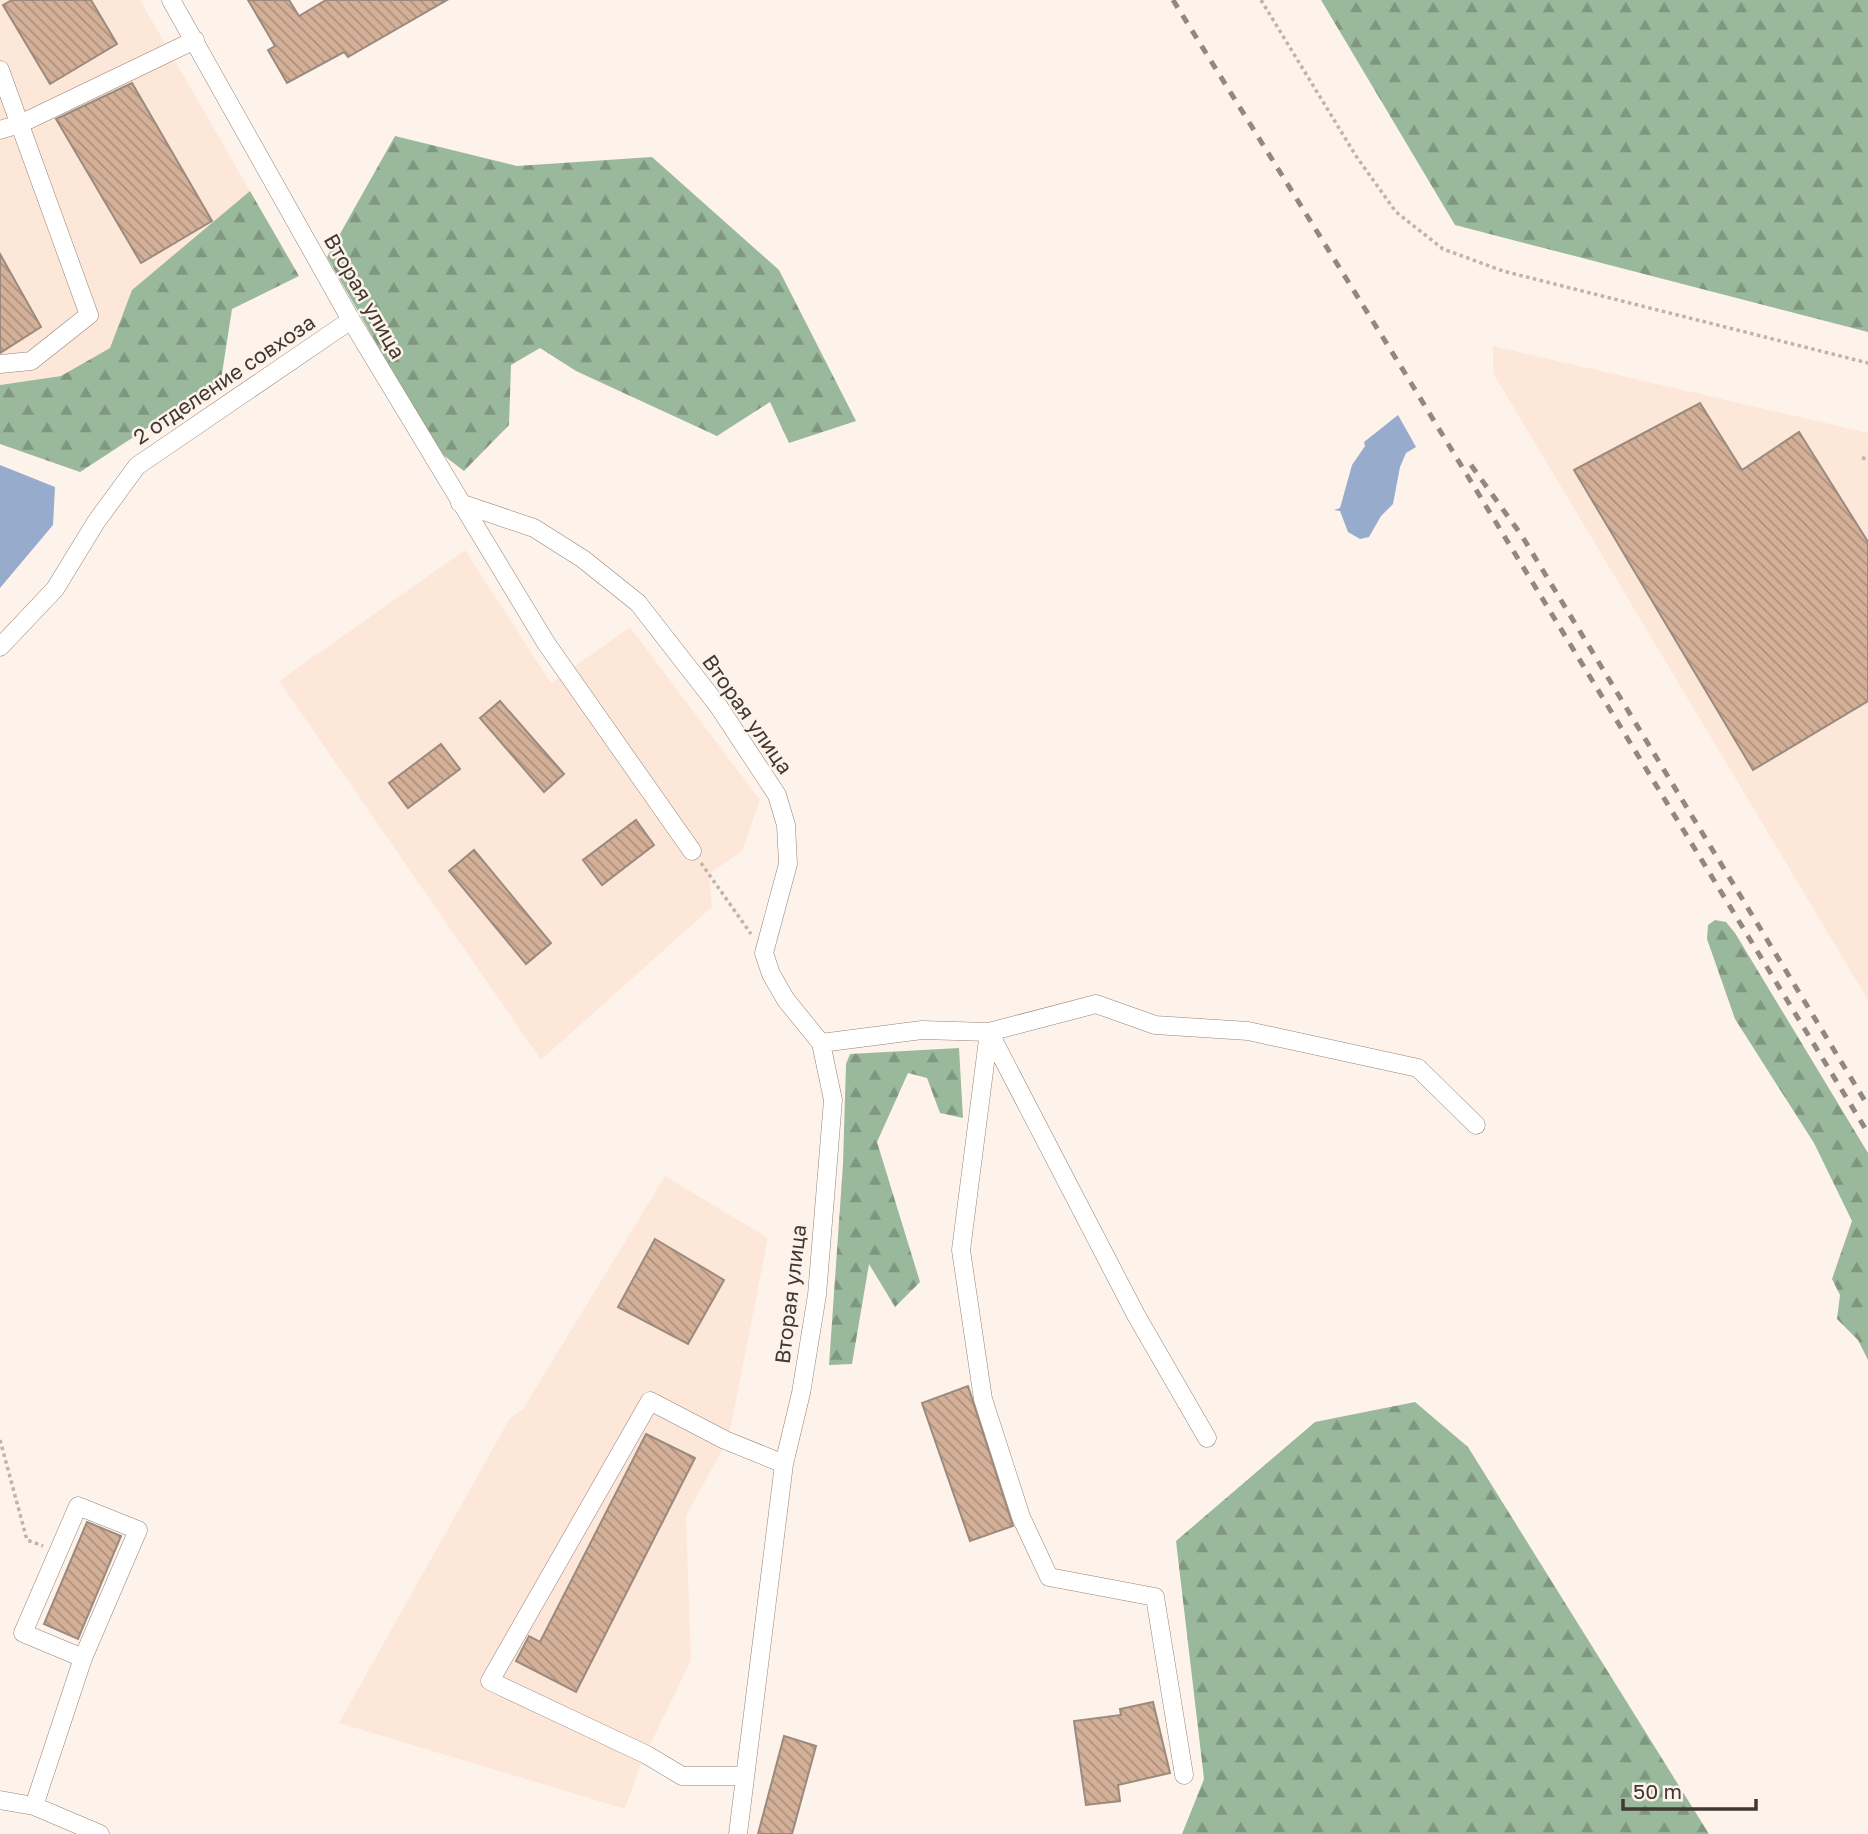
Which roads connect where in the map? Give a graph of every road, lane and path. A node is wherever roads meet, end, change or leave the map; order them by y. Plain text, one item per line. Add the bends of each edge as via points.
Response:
1 (171, 0) edge
2 (1261, 0) edge
3 (195, 40) junction
4 (0, 70) edge
5 (20, 124) junction
6 (0, 130) edge
7 (351, 320) junction
8 (1868, 363) edge
9 (0, 364) edge
10 (1861, 458) dead end
11 (1868, 459) edge
12 (460, 503) junction
13 (0, 647) edge
14 (692, 851) dead end
15 (709, 874) dead end
16 (764, 953) junction
17 (989, 1031) junction
18 (821, 1043) junction
19 (1476, 1125) dead end
20 (1207, 1438) dead end
21 (0, 1440) edge
22 (784, 1464) junction
23 (58, 1552) junction
24 (83, 1658) junction
25 (1184, 1775) dead end
26 (744, 1776) junction
27 (0, 1800) edge
28 (34, 1806) junction
29 (100, 1834) edge
30 (738, 1834) edge

1 - 3 street, Вторая улица
2 - 8 path via 1356,156 1396,212 1443,249 1503,271
3 - 5 street
3 - 7 street, Вторая улица
4 - 5 street
5 - 6 street
5 - 9 street via 89,314 31,361
7 - 12 street, Вторая улица
7 - 13 street, 2 отделение совхоза via 137,466 55,589
10 - 11 path
12 - 14 street via 545,643
12 - 16 street, Вторая улица via 534,528 639,603 726,718 777,795 786,825 789,864
15 - 16 path
16 - 18 street, Вторая улица via 786,1000
17 - 18 street via 922,1030
17 - 19 street via 1096,1004 1155,1025 1248,1031 1418,1068
17 - 20 street via 1136,1314
17 - 25 street via 961,1250 983,1399 1021,1517 1049,1577 1155,1597
18 - 22 street, Вторая улица via 833,1100 817,1294
21 - 23 path via 27,1540
22 - 26 street, Вторая улица
22 - 26 street via 650,1401 491,1681 682,1776
23 - 24 street via 23,1633
23 - 24 street via 78,1506 138,1530
24 - 28 street
26 - 30 street, Вторая улица
27 - 28 street
28 - 29 street

